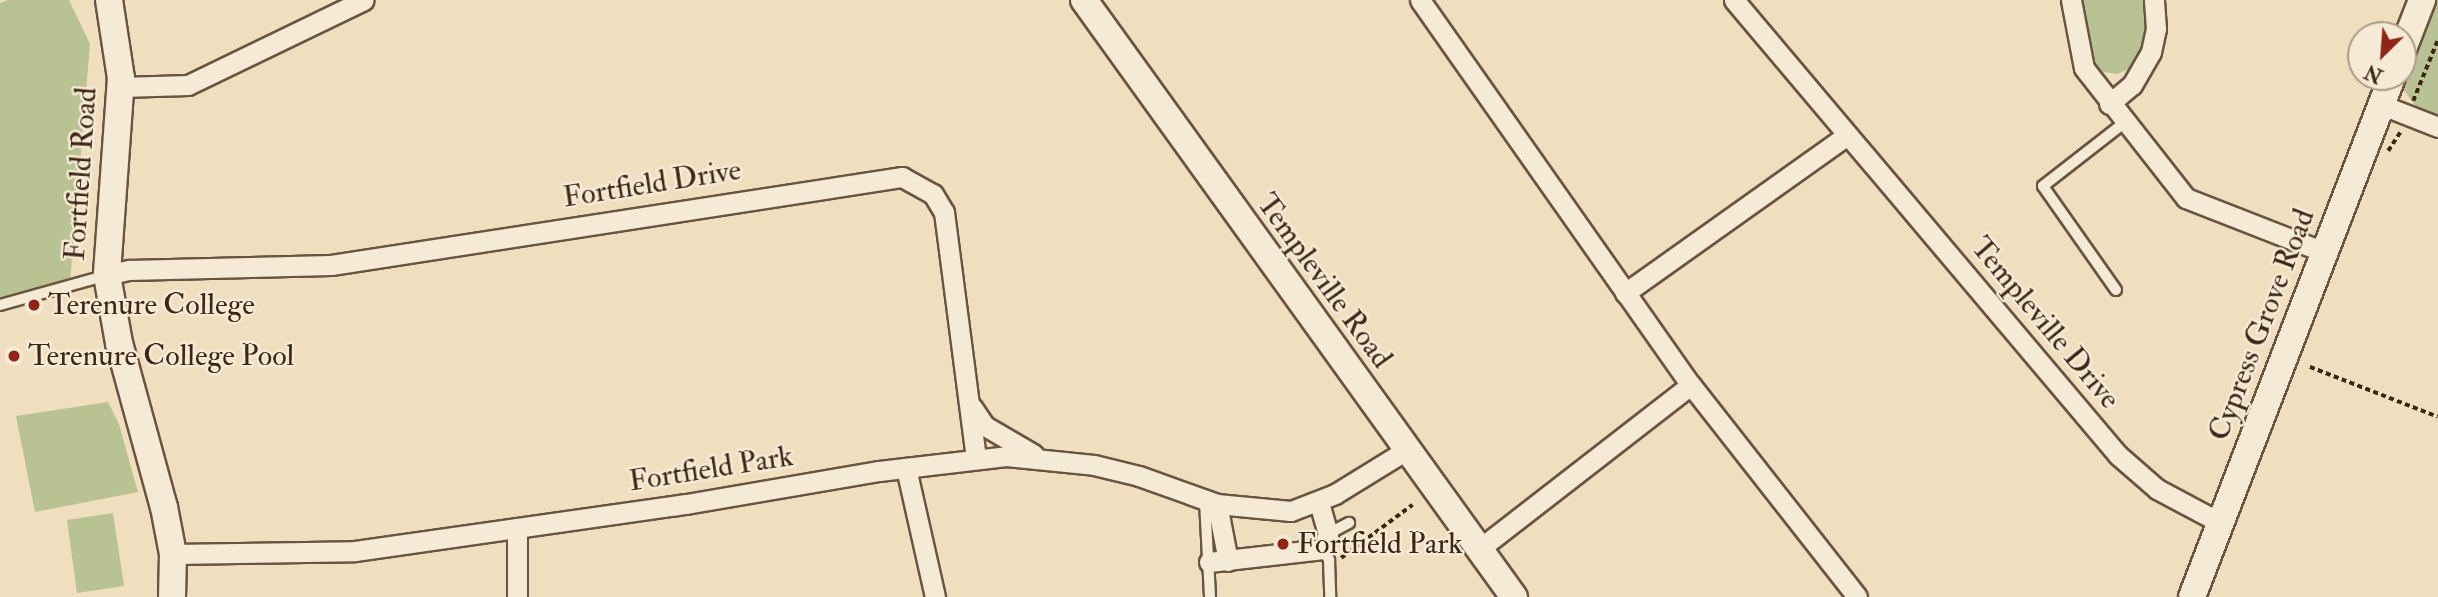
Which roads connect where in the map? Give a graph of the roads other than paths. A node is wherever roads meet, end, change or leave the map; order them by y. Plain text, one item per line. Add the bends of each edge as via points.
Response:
1 (109, 0) edge
2 (364, 0) edge
3 (1084, 0) edge
4 (1420, 0) edge
5 (1734, 0) edge
6 (2071, 0) edge
7 (2154, 0) edge
8 (2422, 0) edge
9 (2414, 21) edge
10 (121, 87) junction
11 (2387, 91) edge
12 (2109, 104) junction
13 (2382, 105) junction
14 (2124, 123) junction
15 (2438, 127) edge
16 (1846, 136) junction
17 (2326, 253) junction
18 (107, 275) junction
19 (2116, 290) dead end
20 (1625, 293) junction
21 (0, 305) edge
22 (1691, 385) junction
23 (970, 404) junction
24 (1405, 451) junction
25 (1037, 457) junction
26 (976, 458) junction
27 (906, 468) junction
28 (1319, 502) junction
29 (1211, 503) junction
30 (1349, 523) dead end
31 (2221, 523) junction
32 (517, 528) junction
33 (1326, 550) junction
34 (1478, 550) junction
35 (173, 554) junction
36 (1219, 561) junction
37 (172, 597) edge
38 (517, 597) edge
39 (935, 597) edge
40 (1210, 597) edge
41 (1330, 597) edge
42 (1514, 597) edge
43 (1857, 597) edge
44 (2192, 597) edge

1 - 10 main road, Fortfield Road
2 - 10 street via 188,85
3 - 24 main road, Templeville Road
4 - 20 street
5 - 16 street, Templeville Drive
6 - 12 street via 2084,68
7 - 12 street via 2157,29 2151,52 2132,85
8 - 9 main road
10 - 18 main road, Fortfield Road
11 - 13 main road, Cypress Grove Road
12 - 14 street
13 - 15 street
13 - 17 main road, Cypress Grove Road
14 - 17 street via 2186,198
14 - 19 lane via 2043,186
16 - 20 street
16 - 31 street, Templeville Drive via 2119,455 2157,489
17 - 31 main road, Cypress Grove Road
18 - 21 lane
18 - 23 street, Fortfield Drive via 128,270 331,265 902,177 933,194 944,212
18 - 35 main road, Fortfield Road via 119,343
20 - 22 street
22 - 34 street
22 - 43 street
23 - 25 street via 985,426
23 - 26 street, Fortfield Drive
24 - 28 street, Fortfield Park
24 - 34 main road, Templeville Road
25 - 26 street, Fortfield Park
25 - 29 street, Fortfield Park via 1139,476
26 - 27 street, Fortfield Park
27 - 32 street, Fortfield Park
27 - 39 street
28 - 29 street, Fortfield Park via 1291,511
28 - 33 street
29 - 36 street
30 - 33 lane
31 - 44 main road, Cypress Grove Road
32 - 35 street, Fortfield Park via 355,551
32 - 38 street
33 - 36 street
33 - 41 lane
34 - 42 main road, Templeville Road
35 - 37 main road, Fortfield Road
36 - 40 lane

